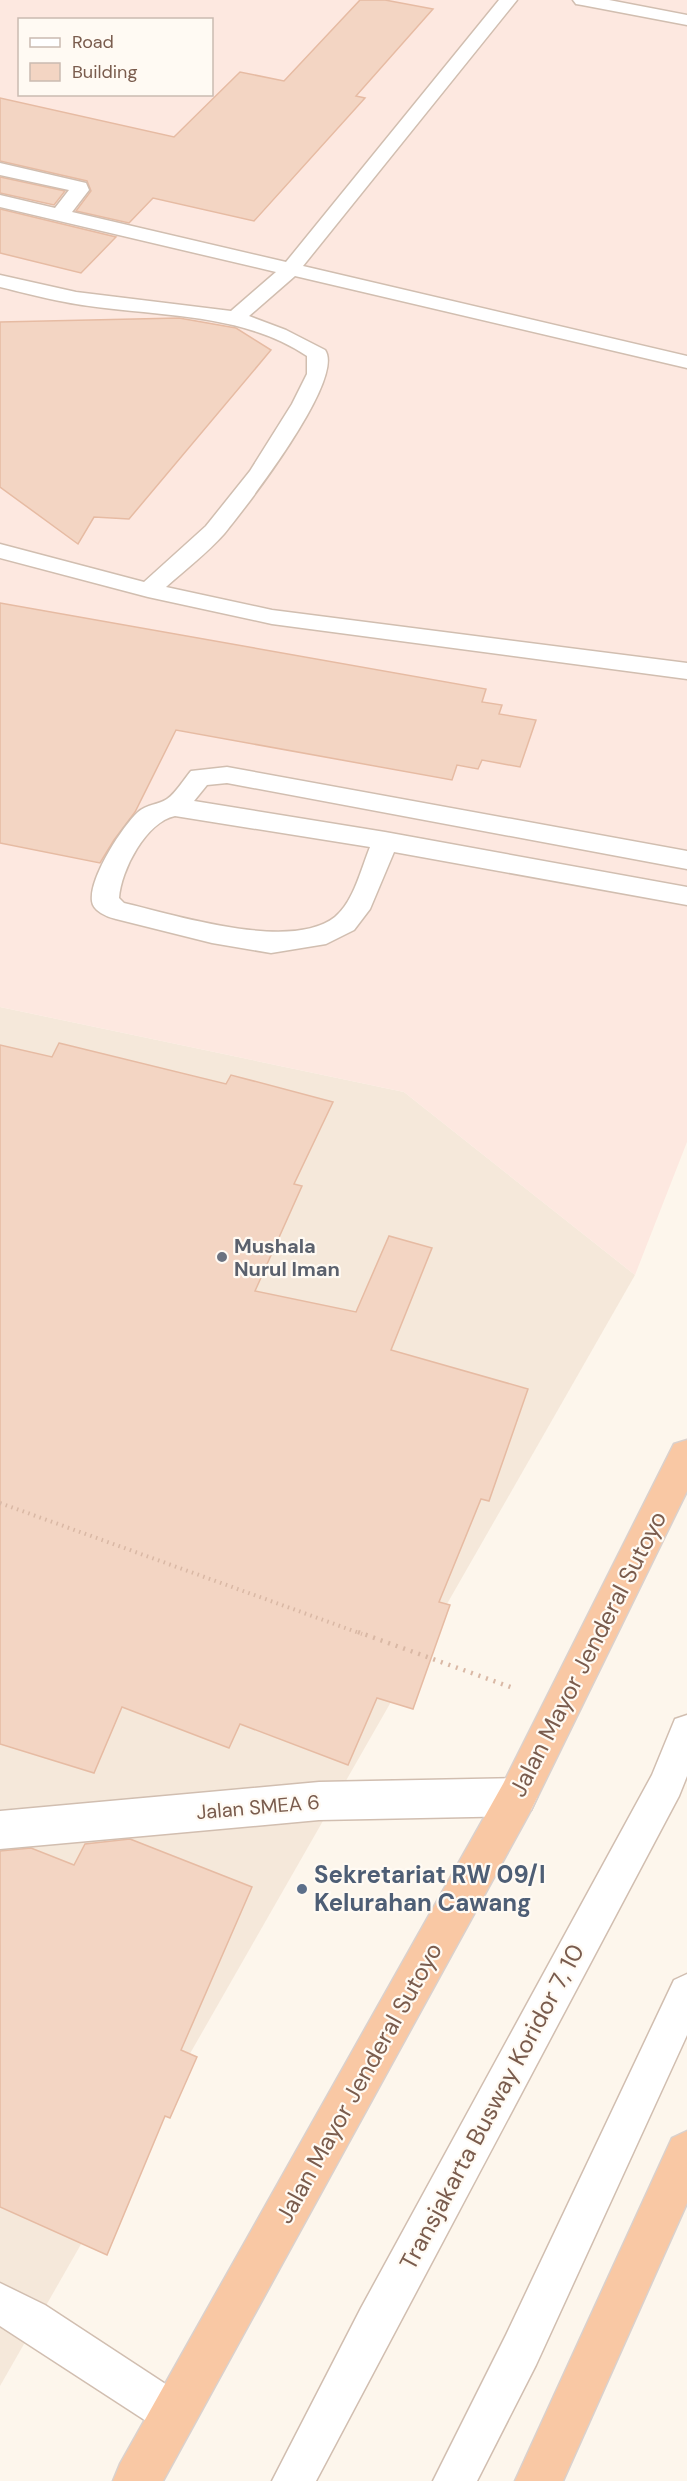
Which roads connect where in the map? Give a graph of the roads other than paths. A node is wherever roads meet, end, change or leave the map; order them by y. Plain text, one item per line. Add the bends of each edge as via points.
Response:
1 (508, 0) edge
2 (582, 0) edge
3 (687, 20) edge
4 (0, 170) edge
5 (0, 201) edge
6 (58, 215) junction
7 (290, 270) junction
8 (0, 281) edge
9 (235, 318) junction
10 (687, 362) edge
11 (0, 552) edge
12 (148, 590) junction
13 (687, 671) edge
14 (175, 807) junction
15 (385, 841) junction
16 (687, 860) edge
17 (687, 896) edge
18 (687, 1455) edge
19 (687, 1731) edge
20 (517, 1797) junction
21 (0, 1830) edge
22 (687, 1993) edge
23 (687, 2153) edge
24 (0, 2304) edge
25 (176, 2415) junction
26 (137, 2481) edge
27 (293, 2481) edge
28 (454, 2481) edge
29 (539, 2481) edge

1 - 7 lane
2 - 3 lane
4 - 6 lane via 79,187
5 - 6 lane
6 - 7 lane
7 - 9 lane
7 - 10 lane
8 - 9 lane via 76,298
9 - 12 lane via 318,354 317,374 259,474 214,531
11 - 12 lane
12 - 13 lane via 272,617
14 - 15 lane
14 - 15 lane via 154,812 142,822 110,875 105,902 116,910 272,943 326,934 345,924 361,902
14 - 16 lane via 200,777 227,775
15 - 17 lane
18 - 20 highway, Jalan Mayor Jenderal Sutoyo
19 - 27 lane, Transjakarta Busway Koridor 7, 10 via 666,1784
20 - 21 street, Jalan SMEA 6 via 319,1801
20 - 25 highway, Jalan Mayor Jenderal Sutoyo
22 - 28 lane via 521,2350
23 - 29 highway
24 - 25 lane
25 - 26 highway, Jalan Mayor Jenderal Sutoyo

